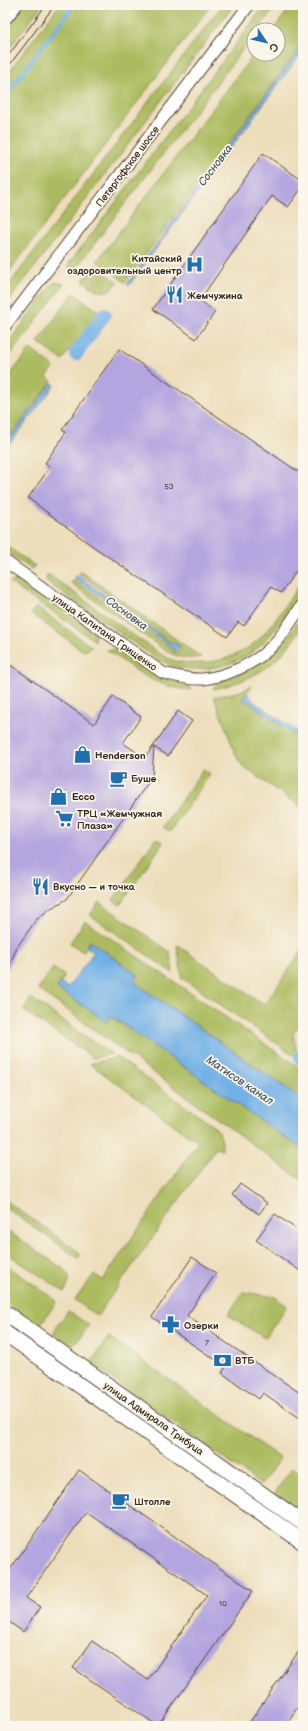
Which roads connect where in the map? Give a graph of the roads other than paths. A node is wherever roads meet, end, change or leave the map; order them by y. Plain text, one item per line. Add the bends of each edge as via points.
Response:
1 (13, 5) edge
2 (249, 5) edge
3 (5, 15) edge
4 (5, 326) edge
5 (5, 561) edge
6 (303, 604) edge
7 (5, 1313) edge
8 (5, 1333) edge
9 (303, 1523) edge
10 (303, 1542) edge

1 - 3 main road
2 - 4 street, Петергофское шоссе
5 - 6 street, улица Капитана Грищенко via 163,673 180,677 202,679 245,666 261,656 282,635
7 - 9 street, улица Адмирала Трибуца
8 - 10 street, улица Адмирала Трибуца

